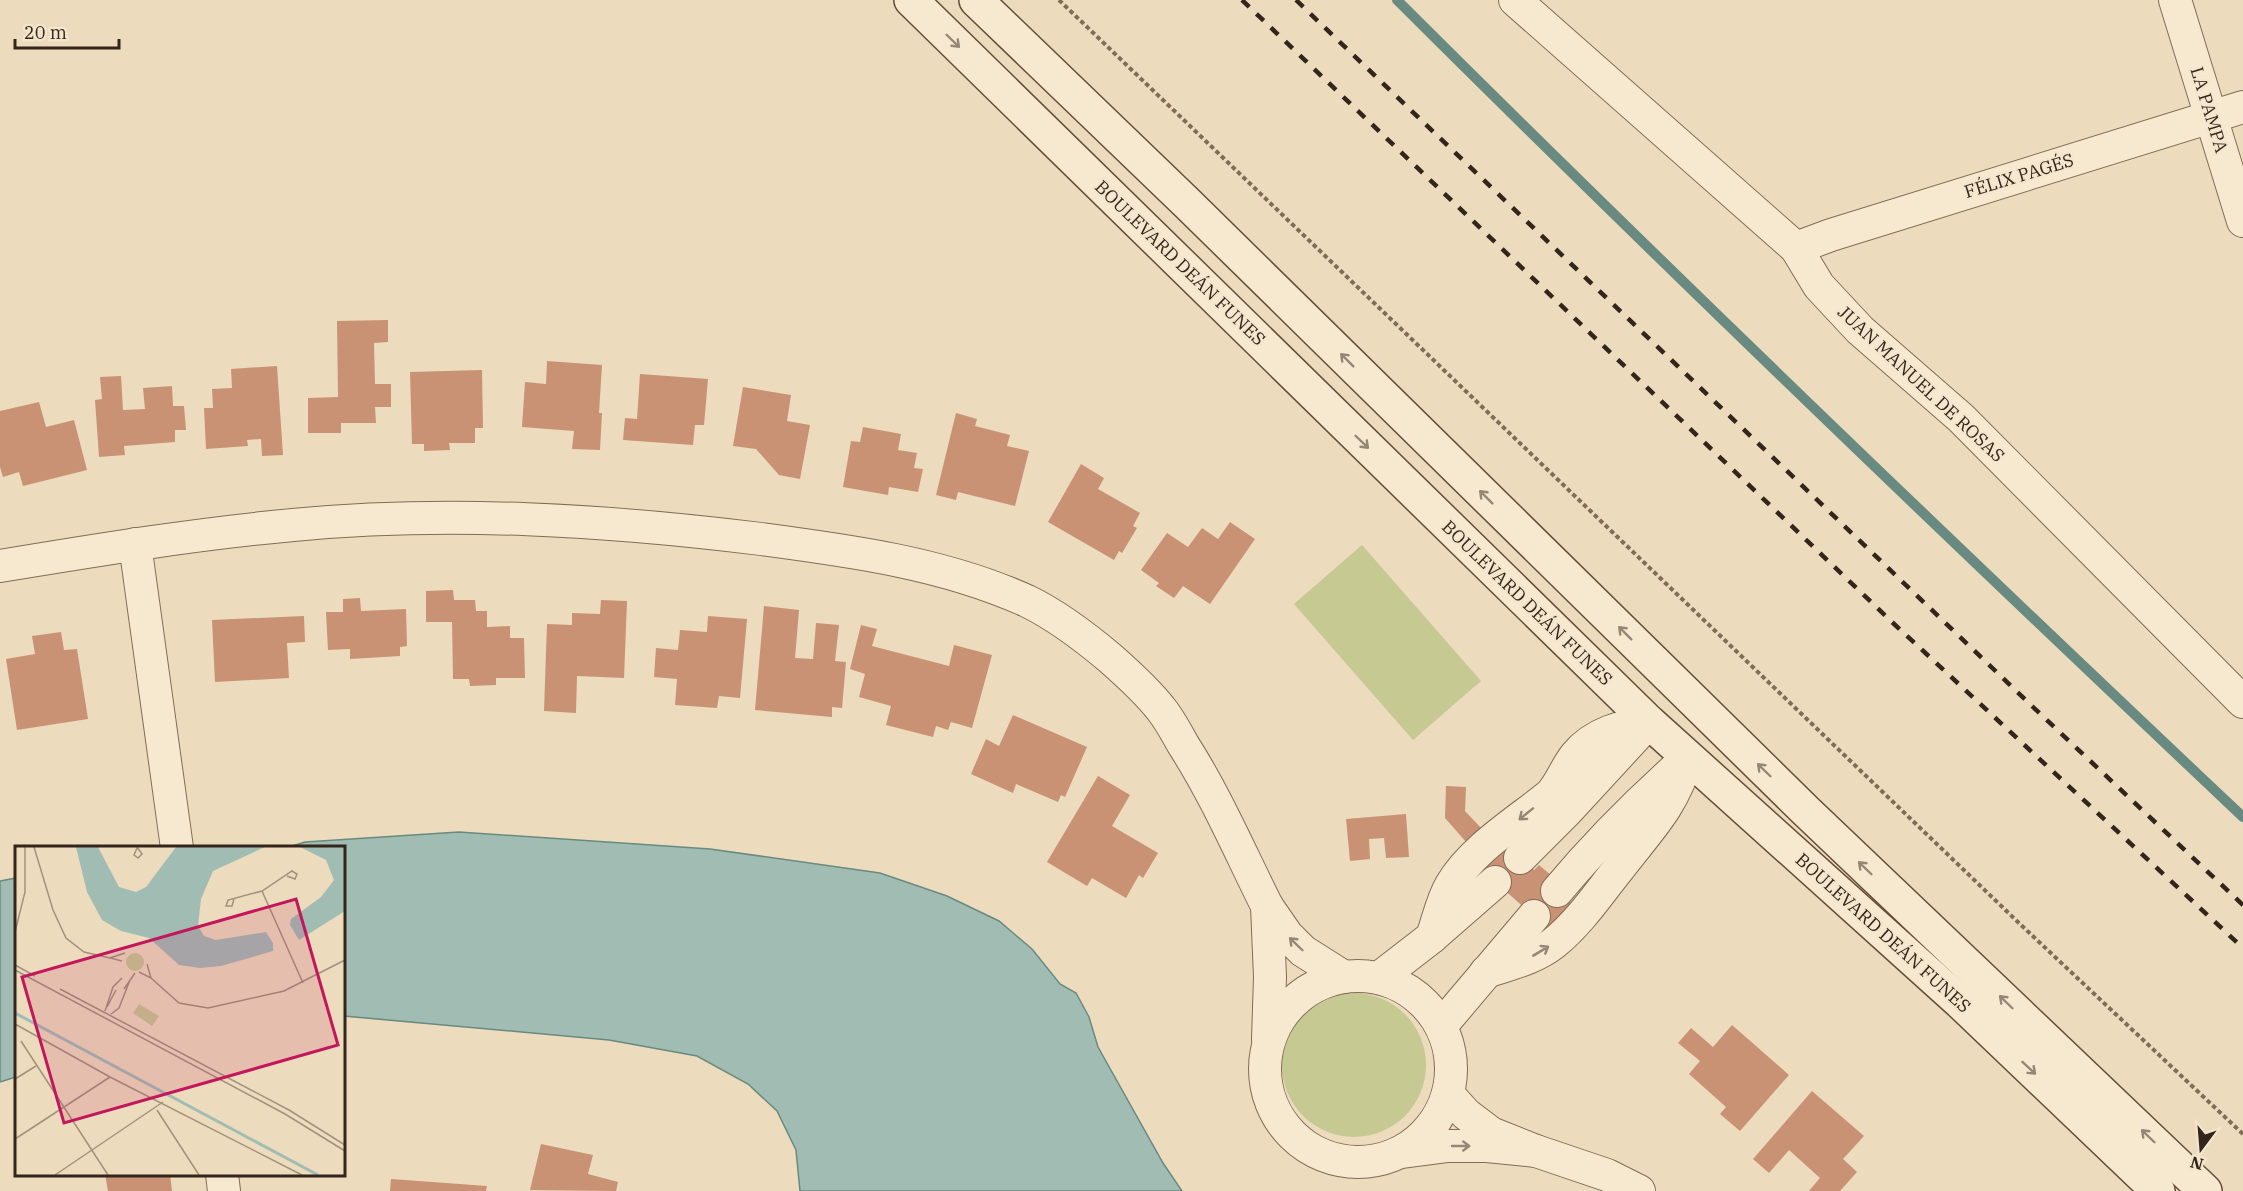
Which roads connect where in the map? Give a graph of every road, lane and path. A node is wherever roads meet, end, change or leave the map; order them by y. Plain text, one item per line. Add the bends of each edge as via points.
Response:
1 (911, 0) edge
2 (976, 0) edge
3 (1059, 0) edge
4 (1515, 0) edge
5 (2175, 0) edge
6 (2243, 107) edge
7 (2211, 116) junction
8 (2243, 221) edge
9 (1796, 248) junction
10 (135, 544) junction
11 (0, 566) edge
12 (1684, 691) junction
13 (2243, 702) edge
14 (1649, 722) junction
15 (1720, 728) junction
16 (1687, 759) junction
17 (1558, 803) junction
18 (1598, 842) junction
19 (177, 846) edge
20 (1520, 858) dead end
21 (1621, 865) junction
22 (1495, 882) dead end
23 (1557, 891) dead end
24 (1267, 906) junction
25 (1534, 916) dead end
26 (1432, 937) junction
27 (1486, 972) junction
28 (1344, 977) junction
29 (1379, 978) junction
30 (1441, 1026) junction
31 (1268, 1043) junction
32 (1448, 1094) junction
33 (2243, 1134) edge
34 (1536, 1151) junction
35 (1402, 1152) junction
36 (222, 1176) edge
37 (224, 1191) edge
38 (1639, 1191) edge
39 (2158, 1191) edge
40 (2205, 1191) edge

1 -> 14 main road, BOULEVARD DEÁN FUNES
12 -> 2 main road, BOULEVARD DEÁN FUNES
3 - 33 path
4 - 9 street, JUAN MANUEL DE ROSAS
5 - 7 street, LA PAMPA
6 - 7 street, FÉLIX PAGÉS
7 - 8 street, LA PAMPA
7 - 9 street, FÉLIX PAGÉS
9 - 13 street, JUAN MANUEL DE ROSAS via 1819,286 1860,330 1960,418
10 - 11 street
10 - 19 street
10 - 24 street via 295,524 426,518 525,519 698,531 798,544 969,577 1030,603 1075,631 1111,659 1162,710 1203,775
12 - 14 main road
12 - 15 main road, BOULEVARD DEÁN FUNES
14 - 16 main road, BOULEVARD DEÁN FUNES
14 - 17 street
15 - 16 main road
40 -> 15 main road, BOULEVARD DEÁN FUNES
16 - 18 street
16 - 21 street via 1665,810
16 -> 39 main road, BOULEVARD DEÁN FUNES via 1960,1002
17 - 18 street
17 - 20 street
17 -> 26 street via 1483,848 1461,870 1450,887
18 - 21 street
18 - 23 street
27 -> 21 street via 1534,956 1553,944 1578,921
22 - 26 street
28 -> 24 street via 1303,951
24 - 31 street
25 - 27 street
26 - 29 street
27 - 30 street
28 - 29 street
28 - 31 street via 1318,985 1296,999 1278,1019
29 - 30 street via 1404,988 1425,1004
30 - 32 street via 1452,1071
31 - 35 street via 1264,1074 1271,1105 1287,1131 1312,1151 1342,1161 1373,1162
32 - 34 street via 1491,1133
32 - 35 street via 1439,1117 1423,1137
35 -> 34 street via 1448,1146
34 - 38 street
36 - 37 street

